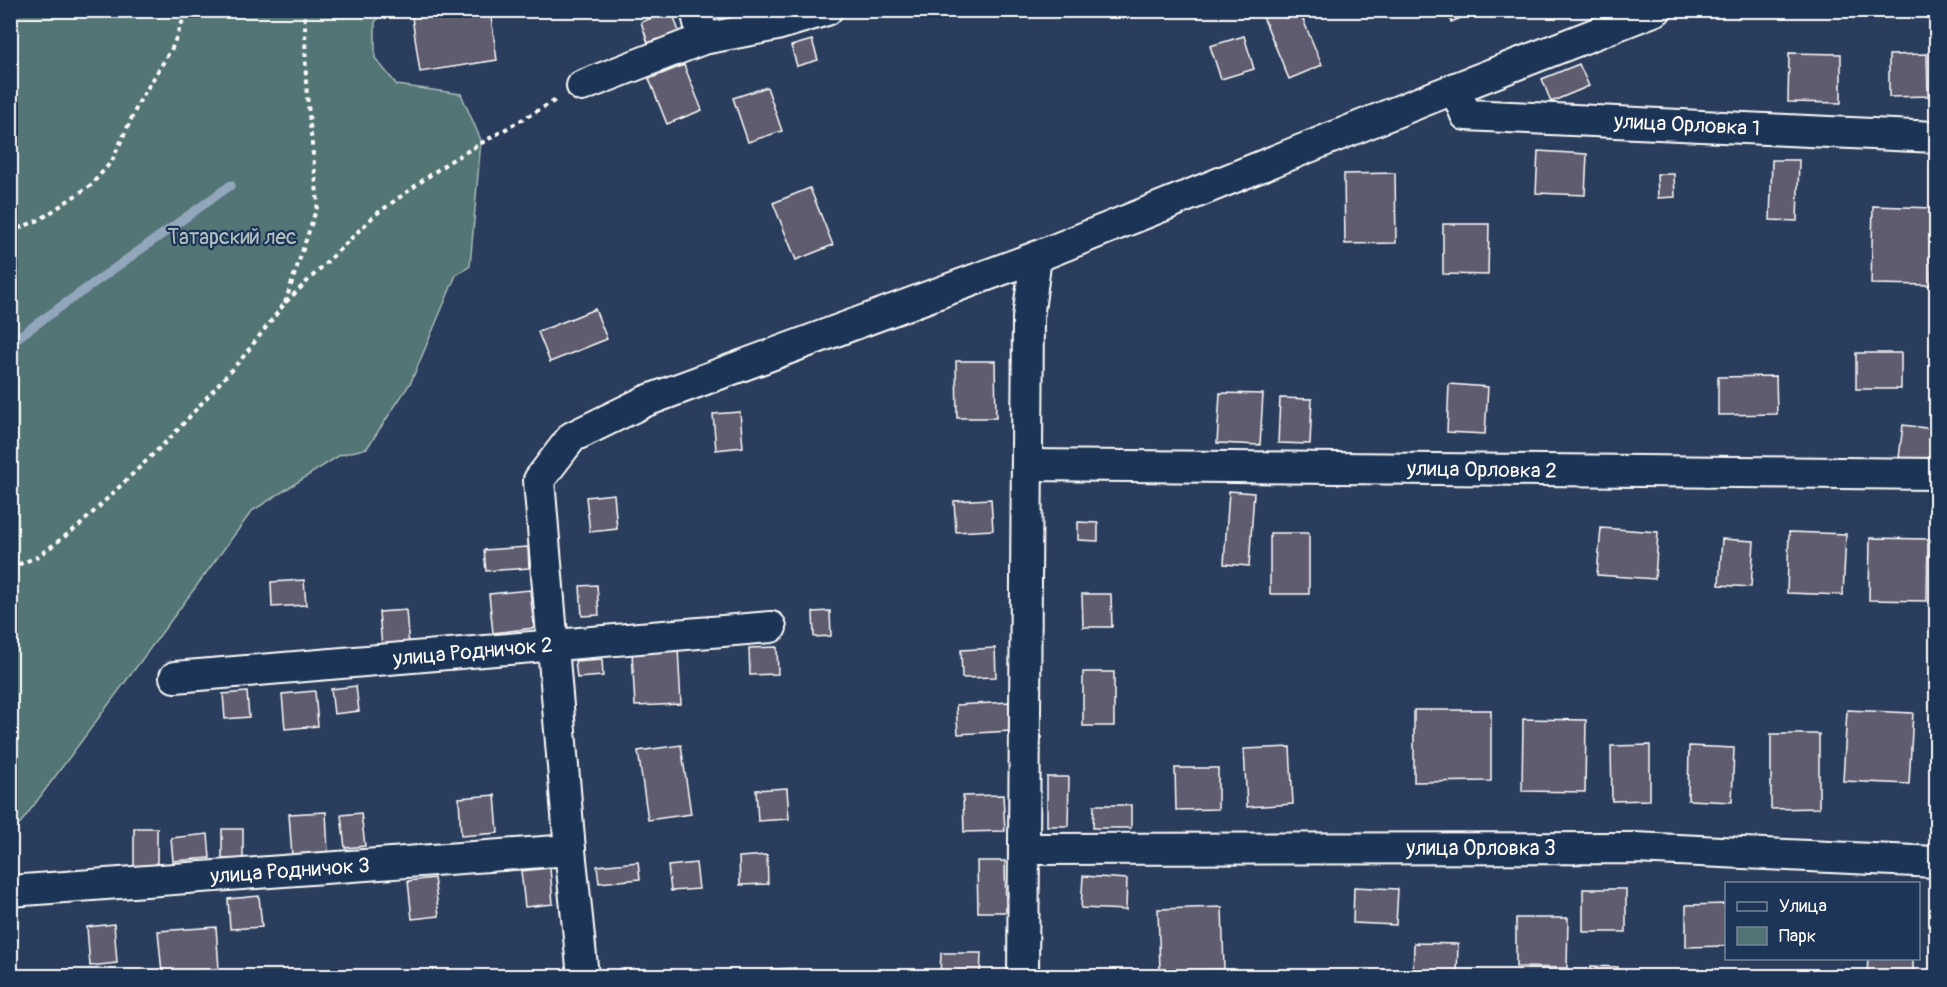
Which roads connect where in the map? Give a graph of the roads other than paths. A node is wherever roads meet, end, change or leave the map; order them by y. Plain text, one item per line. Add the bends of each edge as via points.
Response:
1 (827, 10) edge
2 (1656, 10) edge
3 (700, 25) edge
4 (582, 86) road end
5 (1455, 88) junction
6 (1936, 137) edge
7 (1036, 257) junction
8 (1028, 465) junction
9 (1936, 474) edge
10 (771, 627) dead end
11 (553, 645) junction
12 (175, 678) dead end
13 (1025, 849) junction
14 (570, 850) junction
15 (1936, 862) edge
16 (10, 891) edge
17 (583, 976) edge
18 (1023, 976) edge

1 - 3 street via 777,25
2 - 5 street
3 - 4 street
5 - 6 street, улица Орловка 1 via 1466,115
5 - 7 street
7 - 8 street via 1028,318
7 - 11 street via 646,401 572,437 539,480
8 - 9 street, улица Орловка 2
8 - 13 street
10 - 11 street, улица Родничок 2
11 - 12 street, улица Родничок 2
11 - 14 street
13 - 15 street, улица Орловка 3 via 1634,848
13 - 18 street
14 - 16 street, улица Родничок 3
14 - 17 street

